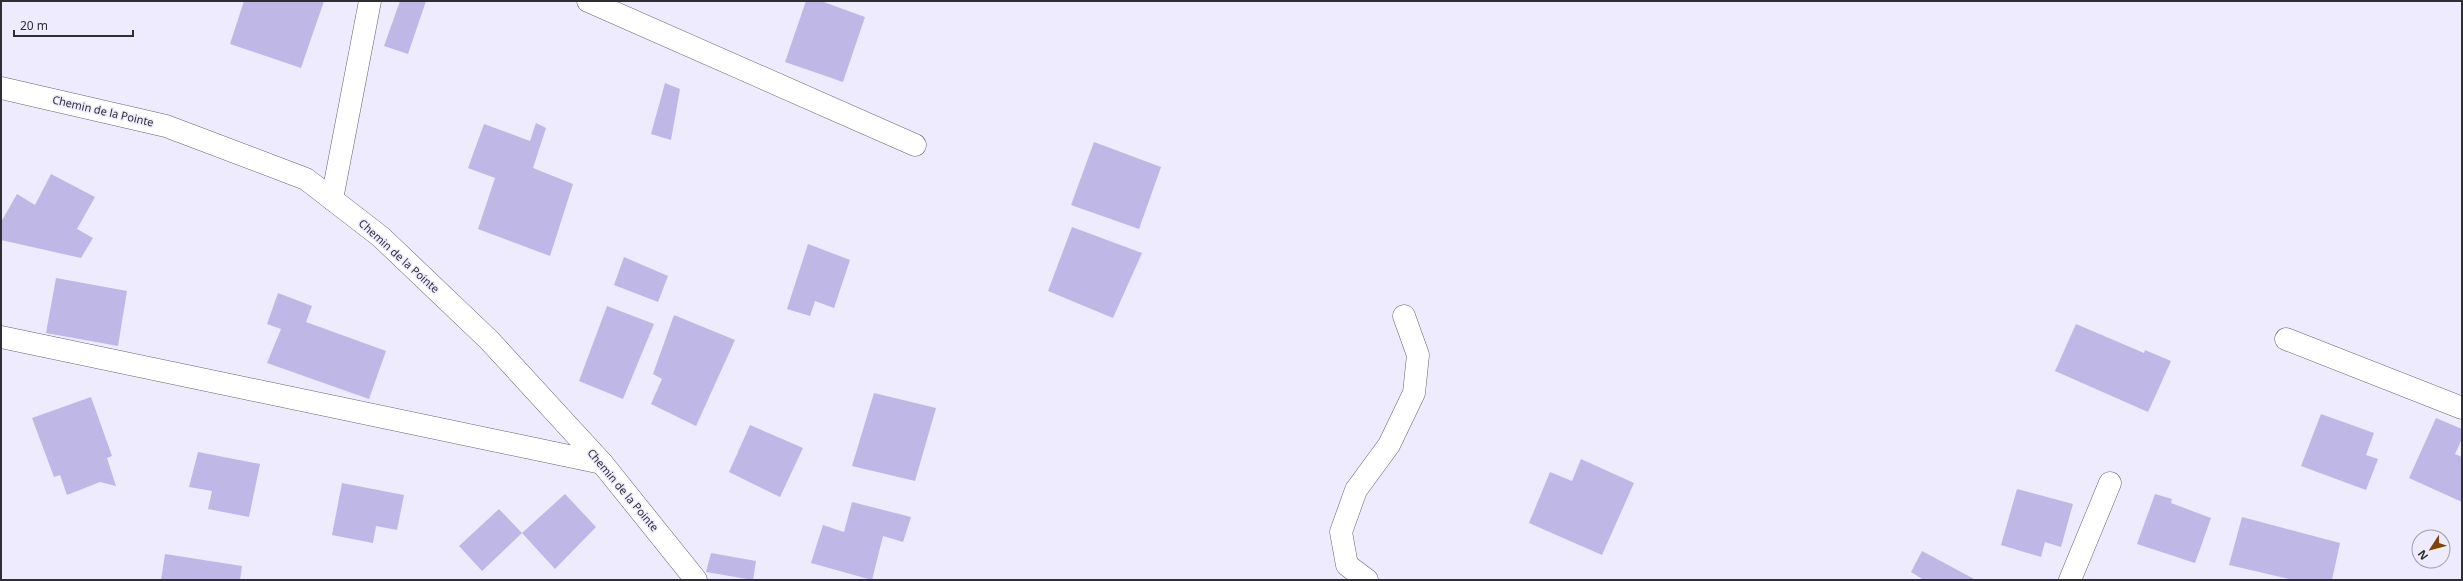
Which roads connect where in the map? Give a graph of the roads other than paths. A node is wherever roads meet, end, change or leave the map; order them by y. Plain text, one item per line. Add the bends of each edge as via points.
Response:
1 (370, 1) edge
2 (588, 1) edge
3 (1, 88) edge
4 (915, 145) dead end
5 (332, 199) junction
6 (1404, 316) dead end
7 (1, 337) edge
8 (2286, 339) dead end
9 (2462, 408) edge
10 (602, 463) junction
11 (2110, 483) dead end
12 (696, 580) edge
13 (1367, 580) edge
14 (2070, 580) edge

1 - 5 street
2 - 4 street
3 - 5 street, Chemin de la Pointe via 166,126 306,179
5 - 10 street, Chemin de la Pointe via 381,237 489,340
6 - 13 street via 1418,355 1414,393 1389,445 1356,490 1341,532 1346,565
7 - 10 street
8 - 9 street
10 - 12 street, Chemin de la Pointe
11 - 14 street

